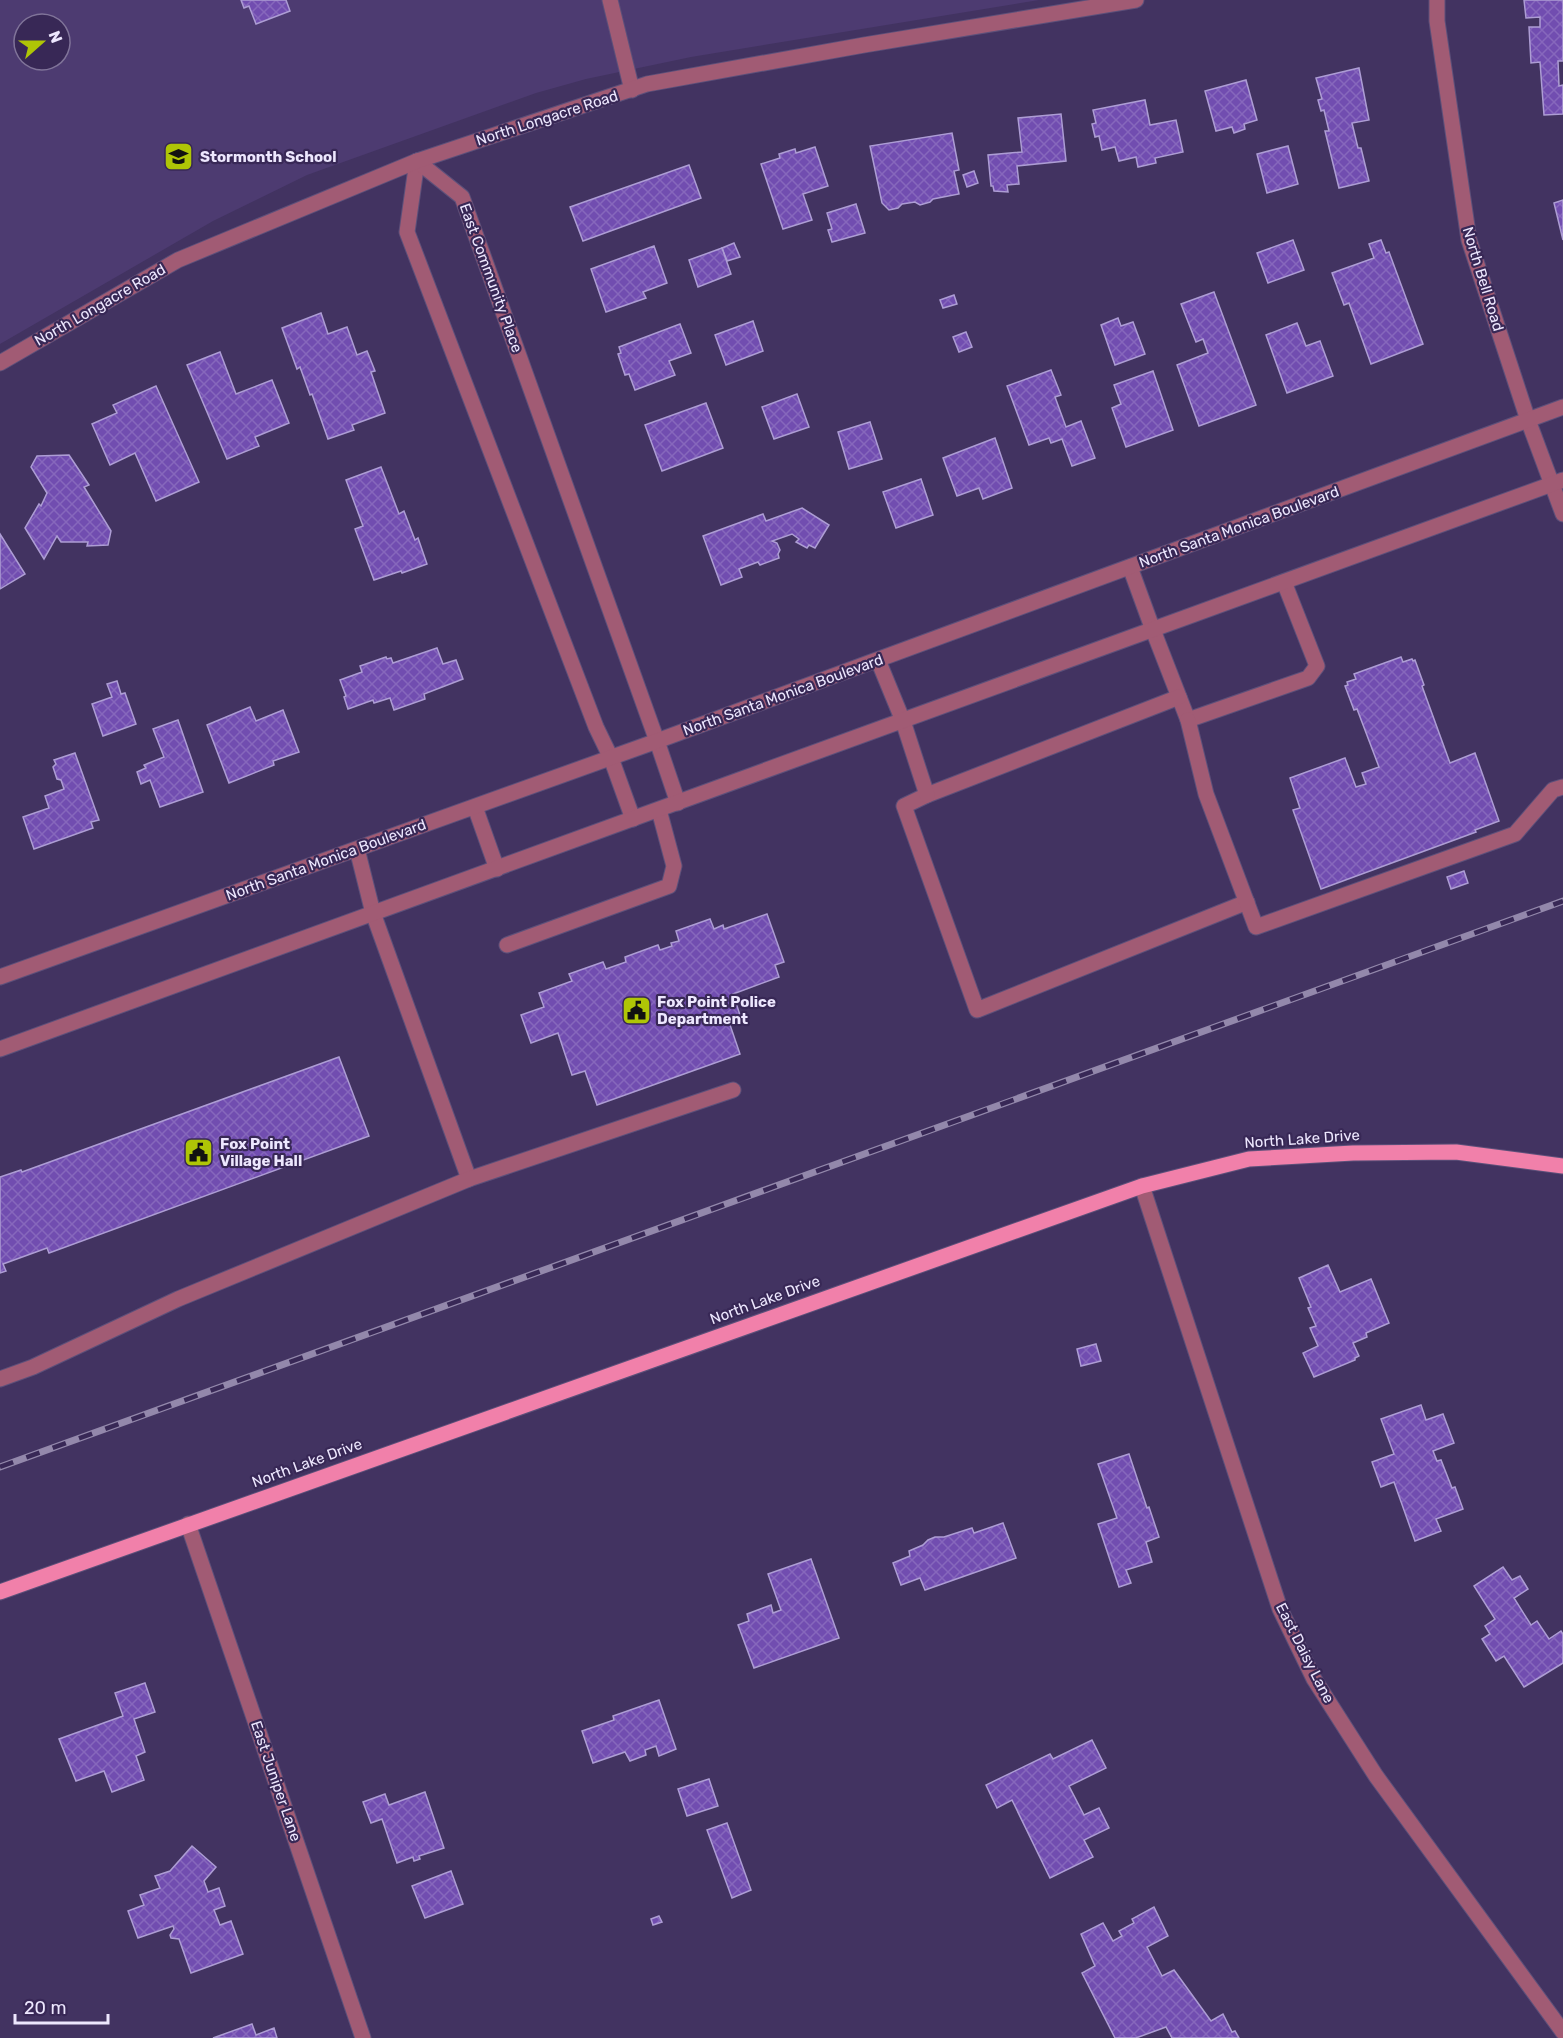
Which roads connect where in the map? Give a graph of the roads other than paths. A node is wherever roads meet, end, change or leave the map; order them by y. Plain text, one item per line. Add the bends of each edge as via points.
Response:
1 (609, 0) edge
2 (1136, 0) edge
3 (1437, 0) edge
4 (632, 90) junction
5 (417, 161) junction
6 (0, 363) edge
7 (1563, 407) edge
8 (1528, 420) junction
9 (1557, 482) edge
10 (1563, 514) edge
11 (1130, 567) junction
12 (1284, 582) junction
13 (1153, 630) junction
14 (878, 660) junction
15 (1179, 696) junction
16 (1188, 720) junction
17 (903, 721) junction
18 (657, 741) junction
19 (611, 758) junction
20 (1563, 787) edge
21 (927, 795) junction
22 (678, 803) junction
23 (475, 807) junction
24 (659, 810) junction
25 (633, 819) junction
26 (357, 849) junction
27 (497, 868) junction
28 (1247, 902) junction
29 (374, 913) junction
30 (507, 945) dead end
31 (0, 977) edge
32 (0, 1048) edge
33 (733, 1090) dead end
34 (1563, 1166) edge
35 (469, 1179) junction
36 (1142, 1186) junction
37 (0, 1379) edge
38 (188, 1524) junction
39 (0, 1592) edge
40 (1563, 2032) edge
41 (363, 2038) edge

1 - 4 street
2 - 4 street, North Longacre Road via 864,45 647,84
3 - 8 street, North Bell Road via 1469,240
4 - 5 street, North Longacre Road
5 - 6 street, North Longacre Road via 178,260
5 - 18 street, East Community Place via 462,197
5 - 19 street via 407,232
7 - 8 street, North Santa Monica Boulevard
8 - 9 street, North Bell Road
8 - 11 street, North Santa Monica Boulevard
9 - 10 street, North Bell Road
9 - 12 street
11 - 13 street
11 - 14 street, North Santa Monica Boulevard
12 - 13 street
12 - 16 street via 1317,666 1308,678
13 - 15 street
13 - 17 street
14 - 17 street
14 - 18 street, North Santa Monica Boulevard
15 - 16 street
15 - 21 street
16 - 28 street via 1206,794
17 - 21 street
17 - 22 street
18 - 19 street, North Santa Monica Boulevard
18 - 22 street, East Community Place
19 - 23 street, North Santa Monica Boulevard
19 - 25 street
20 - 28 street via 1553,790 1515,834 1256,927
21 - 28 street via 904,806 977,1010
22 - 24 street
23 - 26 street, North Santa Monica Boulevard
23 - 27 street
24 - 25 street
24 - 30 street via 674,866 669,886
25 - 27 street
26 - 29 street
26 - 31 street, North Santa Monica Boulevard
27 - 29 street
29 - 32 street
29 - 35 street
33 - 35 street
34 - 36 main road, North Lake Drive via 1456,1152 1353,1153 1249,1159
35 - 37 street via 178,1299
36 - 38 main road, North Lake Drive
36 - 40 street, East Daisy Lane via 1280,1609 1314,1679 1376,1776
38 - 39 main road, North Lake Drive
38 - 41 street, East Juniper Lane

